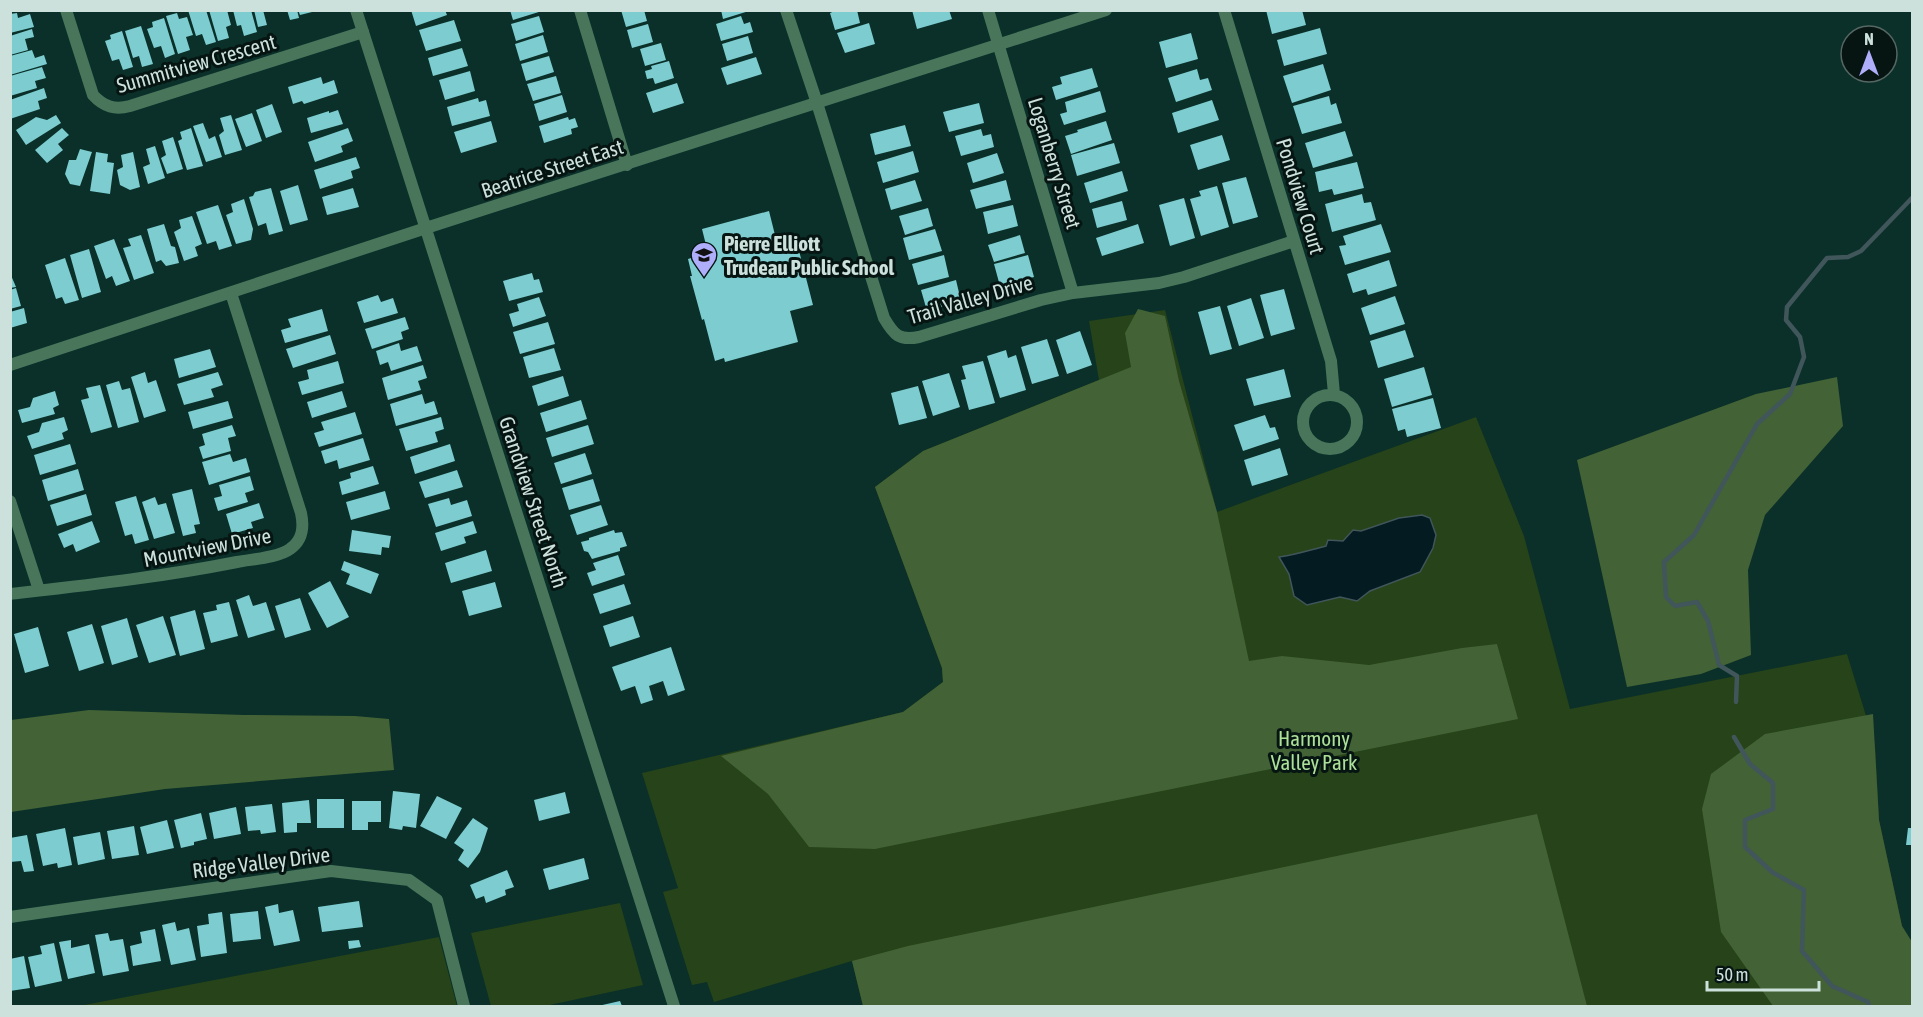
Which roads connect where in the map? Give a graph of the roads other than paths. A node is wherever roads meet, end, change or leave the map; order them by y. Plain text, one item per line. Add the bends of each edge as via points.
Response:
1 (66, 10) edge
2 (356, 10) edge
3 (580, 10) edge
4 (786, 10) edge
5 (988, 10) edge
6 (1106, 10) edge
7 (1224, 10) edge
8 (363, 32) junction
9 (999, 45) junction
10 (817, 103) junction
11 (627, 165) junction
12 (426, 228) junction
13 (1294, 241) junction
14 (231, 293) junction
15 (1073, 293) junction
16 (10, 365) edge
17 (1334, 394) junction
18 (10, 501) edge
19 (39, 590) junction
20 (10, 594) edge
21 (10, 917) edge
22 (464, 1006) edge
23 (674, 1006) edge

1 - 8 street, Summitview Crescent via 93,94 112,108
2 - 8 street, Grandview Street North
3 - 11 street
4 - 10 street
5 - 9 street, Loganberry Street
6 - 9 street, Beatrice Street East
7 - 13 street, Pondview Court
8 - 12 street, Grandview Street North
9 - 10 street, Beatrice Street East
9 - 15 street, Loganberry Street
10 - 11 street, Beatrice Street East
10 - 15 street, Trail Valley Drive via 884,318 899,338 920,337
11 - 12 street, Beatrice Street East
12 - 14 street, Beatrice Street East
12 - 23 street, Grandview Street North
13 - 15 street, Trail Valley Drive via 1167,281
13 - 17 street, Pondview Court via 1331,361
14 - 16 street, Beatrice Street East
14 - 19 street, Mountview Drive via 301,513 300,539 282,554 147,579
17 - 17 street via 1316,399 1308,406 1303,421 1309,439 1327,449 1348,442 1357,425 1355,410
18 - 19 street
19 - 20 street, Mountview Drive
21 - 22 street, Ridge Valley Drive via 331,871 409,880 437,900

